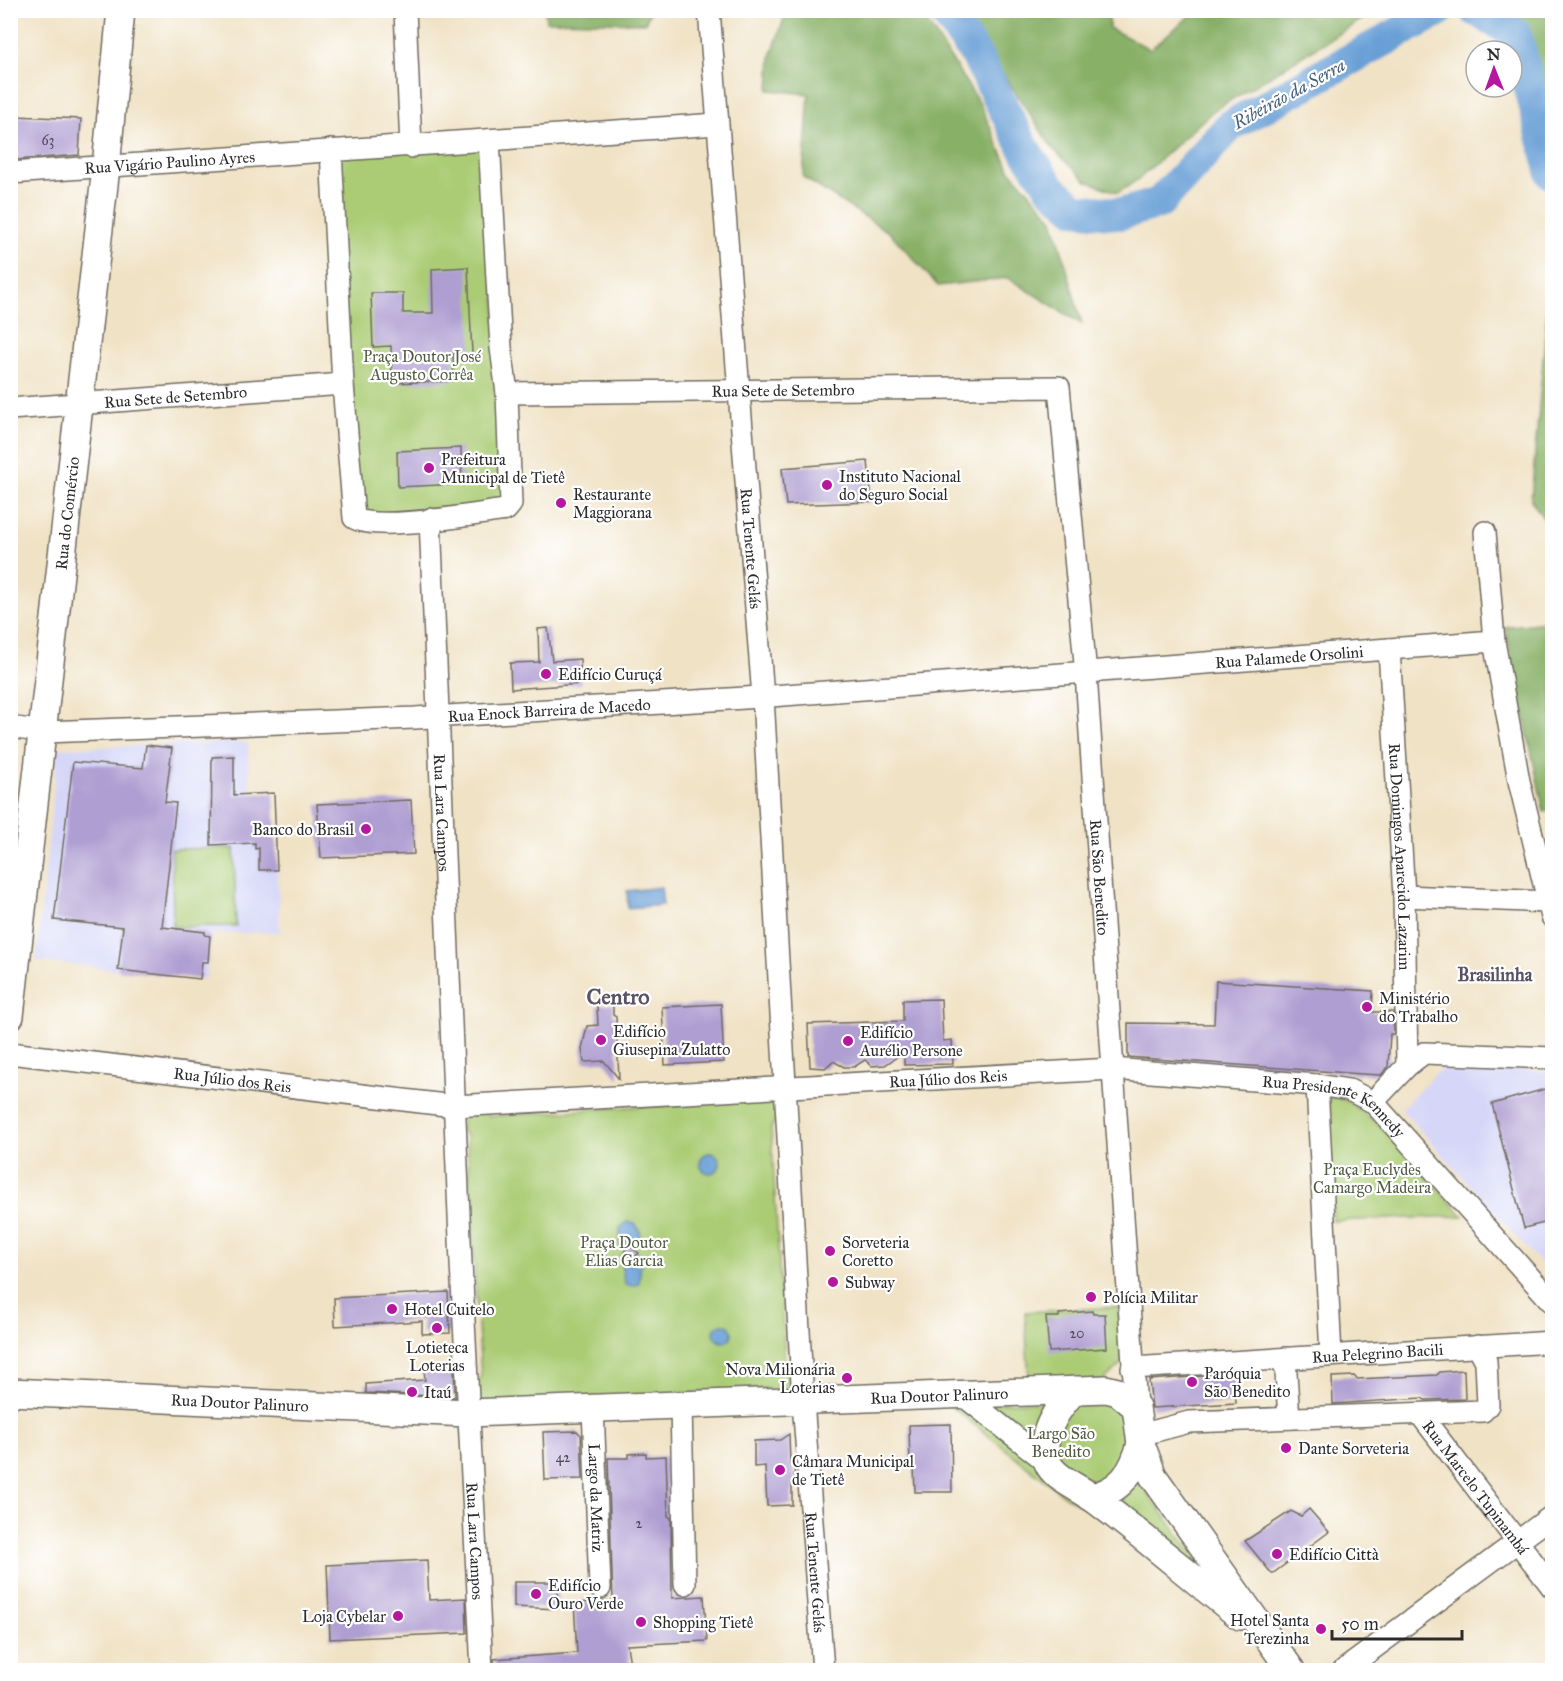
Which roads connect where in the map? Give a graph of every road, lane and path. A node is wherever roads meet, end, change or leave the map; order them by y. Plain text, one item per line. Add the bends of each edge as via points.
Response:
1 (121, 10) edge
2 (405, 10) edge
3 (709, 10) edge
4 (717, 124) junction
5 (489, 141) junction
6 (411, 147) junction
7 (331, 150) junction
8 (106, 166) junction
9 (10, 173) edge
10 (343, 384) junction
11 (1059, 387) joint
12 (739, 390) junction
13 (507, 393) junction
14 (79, 404) junction
15 (10, 409) edge
16 (430, 519) junction
17 (1485, 532) dead end
18 (1494, 641) junction
19 (1389, 650) junction
20 (1086, 674) junction
21 (764, 697) junction
22 (438, 717) junction
23 (10, 727) edge
24 (44, 732) junction
25 (1404, 896) junction
26 (1551, 909) edge
27 (10, 1016) edge
28 (10, 1053) edge
29 (1552, 1058) edge
30 (1407, 1066) junction
31 (1112, 1069) junction
32 (1317, 1085) junction
33 (785, 1087) junction
34 (1372, 1102) junction
35 (454, 1106) junction
36 (1552, 1302) edge
37 (1552, 1342) edge
38 (1478, 1346) junction
39 (1331, 1355) junction
40 (1285, 1358) junction
41 (1132, 1368) junction
42 (1106, 1389) junction
43 (1075, 1390) junction
44 (10, 1392) edge
45 (960, 1393) junction
46 (803, 1401) junction
47 (681, 1405) junction
48 (1136, 1407) junction
49 (593, 1408) junction
50 (468, 1413) junction
51 (1420, 1414) junction
52 (1289, 1419) junction
53 (1140, 1439) junction
54 (1048, 1463) junction
55 (1091, 1497) junction
56 (1552, 1516) edge
57 (1518, 1541) junction
58 (685, 1584) dead end
59 (1552, 1587) edge
60 (600, 1588) dead end
61 (1263, 1635) junction
62 (482, 1671) edge
63 (823, 1671) edge
64 (1291, 1671) edge
65 (1344, 1671) edge

1 - 8 main road, Rua do Comércio
2 - 6 street
3 - 4 street, Rua Tenente Gelás
4 - 5 street
4 - 12 street, Rua Tenente Gelás
5 - 6 street
5 - 13 street
6 - 7 street
7 - 8 street, Rua Vigário Paulino Ayres
7 - 10 street
8 - 9 street, Rua Vigário Paulino Ayres
8 - 14 main road, Rua do Comércio
10 - 14 street, Rua Sete de Setembro
10 - 16 street via 354,518 363,523
11 - 12 street, Rua Sete de Setembro
11 - 20 street, Rua São Benedito
12 - 13 street, Rua Sete de Setembro
12 - 21 street, Rua Tenente Gelás
13 - 16 street via 511,504 506,510
14 - 15 street, Rua Sete de Setembro
14 - 24 main road, Rua do Comércio
16 - 22 street, Rua Lara Campos
17 - 18 street
18 - 19 street, Rua Palamede Orsolini
18 - 26 street via 1519,781
19 - 20 street, Rua Palamede Orsolini
19 - 25 street, Rua Domingos Aparecido Lazarim
20 - 21 street, Rua Enock Barreira de Macedo
20 - 31 street, Rua São Benedito
21 - 22 street, Rua Enock Barreira de Macedo
21 - 33 street, Rua Tenente Gelás
22 - 24 street, Rua Enock Barreira de Macedo
22 - 35 street, Rua Lara Campos
23 - 24 street, Rua Enock Barreira de Macedo
24 - 27 main road, Rua do Comércio
25 - 26 street
25 - 30 street, Rua Domingos Aparecido Lazarim
28 - 35 street, Rua Júlio dos Reis
29 - 30 street via 1432,1052 1424,1053
30 - 34 street
31 - 32 street, Rua Presidente Kennedy
31 - 33 street, Rua Júlio dos Reis
31 - 41 street, Rua São Benedito
32 - 34 street, Rua Presidente Kennedy via 1348,1090
32 - 39 street
33 - 35 street
33 - 46 street
34 - 36 street, Rua Presidente Kennedy
35 - 50 street
37 - 38 street, Rua Pelegrino Bacili
38 - 39 street, Rua Pelegrino Bacili
38 - 51 street via 1486,1361 1486,1408 1478,1412
39 - 40 street, Rua Pelegrino Bacili
40 - 41 street, Rua Pelegrino Bacili
40 - 52 street
41 - 42 street
41 - 48 street
42 - 43 main road
42 - 48 main road via 1118,1392
43 - 45 main road, Rua Doutor Palinuro
43 - 54 main road via 1053,1418 1045,1447
44 - 50 main road, Rua Doutor Palinuro
45 - 46 main road, Rua Doutor Palinuro
45 - 54 street
46 - 47 main road
46 - 63 street, Rua Tenente Gelás
47 - 49 main road
47 - 58 street
48 - 53 main road
49 - 50 main road
49 - 60 street, Largo da Matriz
50 - 62 street, Rua Lara Campos
51 - 52 street
51 - 57 street, Rua Marcelo Tupinambá
52 - 53 street via 1189,1422
53 - 55 main road via 1135,1464 1117,1488
53 - 61 main road via 1153,1476
54 - 55 main road
55 - 61 main road
56 - 57 street
57 - 59 street, Rua Marcelo Tupinambá
57 - 65 street
61 - 64 main road

